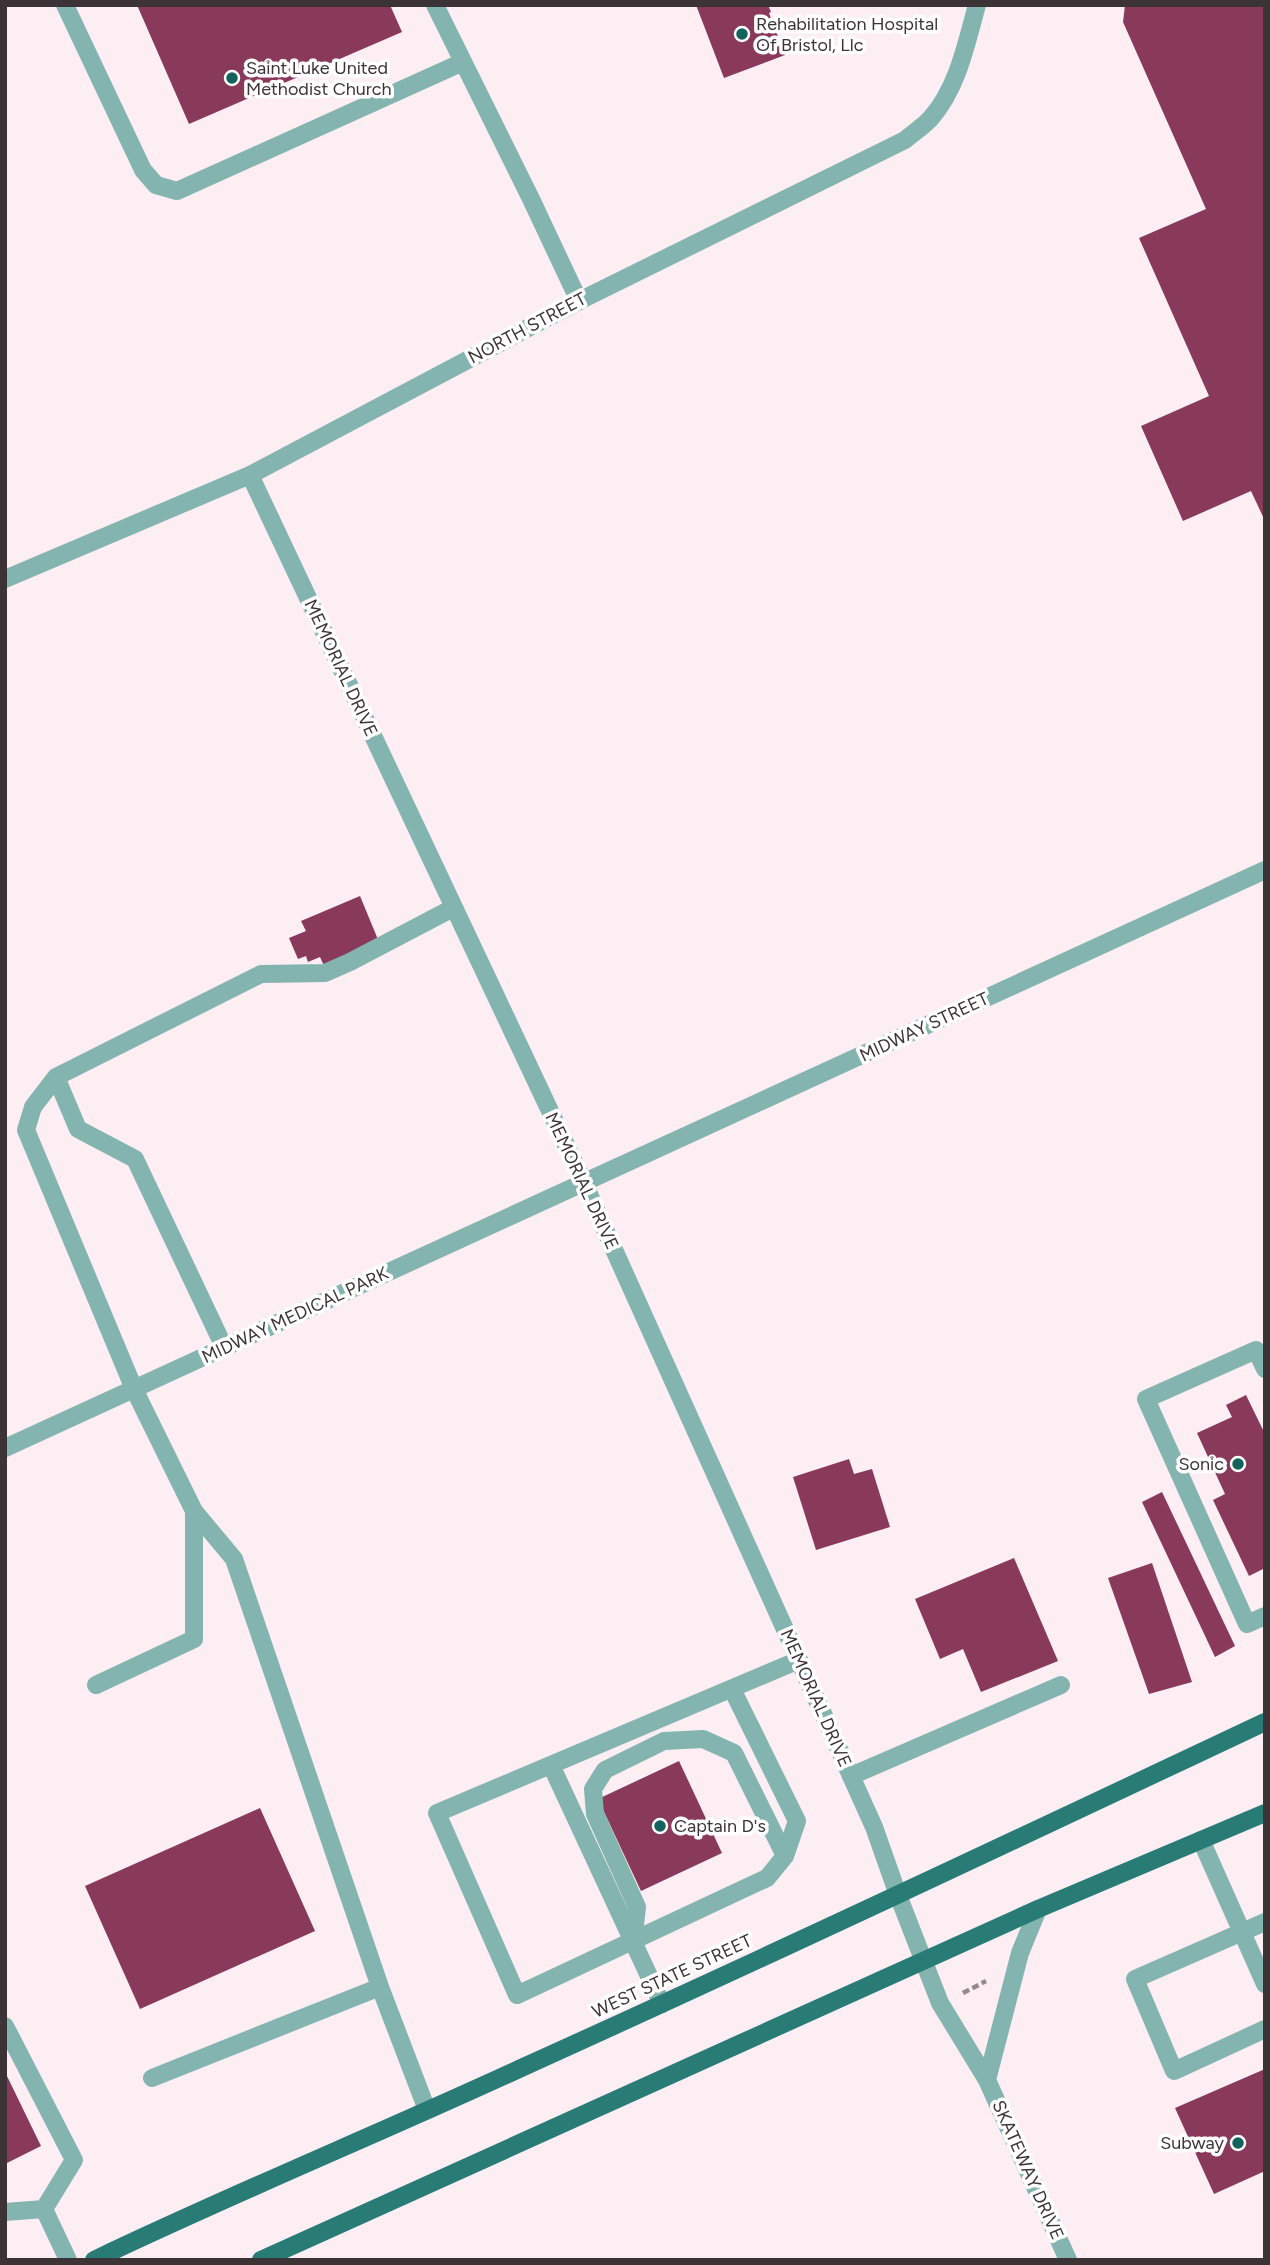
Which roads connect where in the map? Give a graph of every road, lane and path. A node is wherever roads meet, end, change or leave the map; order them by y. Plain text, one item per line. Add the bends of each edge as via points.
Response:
1 (65, 5) edge
2 (435, 5) edge
3 (977, 5) edge
4 (463, 62) junction
5 (579, 301) junction
6 (250, 475) junction
7 (5, 579) edge
8 (1265, 870) edge
9 (453, 908) junction
10 (56, 1077) junction
11 (584, 1183) junction
12 (224, 1348) junction
13 (1265, 1369) edge
14 (134, 1389) junction
15 (5, 1448) edge
16 (194, 1511) junction
17 (1265, 1616) edge
18 (799, 1660) junction
19 (96, 1685) dead end
20 (1061, 1685) dead end
21 (732, 1689) junction
22 (1265, 1722) edge
23 (551, 1765) junction
24 (851, 1776) junction
25 (1265, 1813) edge
26 (1201, 1840) junction
27 (785, 1856) junction
28 (898, 1895) junction
29 (1038, 1909) junction
30 (1265, 1922) edge
31 (1242, 1932) junction
32 (633, 1942) junction
33 (923, 1960) junction
34 (1265, 1984) edge
35 (380, 1987) junction
36 (662, 2004) junction
37 (5, 2026) edge
38 (1265, 2029) edge
39 (152, 2078) dead end
40 (987, 2080) junction
41 (427, 2110) junction
42 (44, 2209) junction
43 (5, 2212) edge
44 (68, 2260) edge
45 (94, 2260) edge
46 (261, 2260) edge
47 (1068, 2260) edge

1 - 4 street via 143,170 156,185 177,191
2 - 4 street
3 - 5 street, NORTH STREET via 949,92 930,119 905,139
4 - 5 street
5 - 6 street, NORTH STREET
6 - 7 street, NORTH STREET
6 - 9 street, MEMORIAL DRIVE
8 - 11 street, MIDWAY STREET
9 - 10 street via 326,973 261,974
9 - 11 street, MEMORIAL DRIVE
10 - 12 street via 78,1129 135,1159
10 - 14 street via 33,1107 26,1130
11 - 12 street, MIDWAY MEDICAL PARK
11 - 18 street, MEMORIAL DRIVE
12 - 14 street, MIDWAY MEDICAL PARK
13 - 17 street via 1256,1350 1146,1399 1247,1624
14 - 15 street, MIDWAY MEDICAL PARK
14 - 16 street
16 - 19 street via 194,1639
16 - 35 street via 234,1559
18 - 21 street
18 - 24 street, MEMORIAL DRIVE
20 - 24 street
21 - 23 street
21 - 27 street via 797,1821
22 - 28 main road, WEST STATE STREET
23 - 32 street
23 - 32 street via 437,1813 517,1995
24 - 28 street, MEMORIAL DRIVE
25 - 26 main road
26 - 29 main road
26 - 31 street
27 - 32 street via 767,1878
27 - 32 street via 734,1753 703,1739 664,1741 605,1770 593,1788 595,1814 637,1907
28 - 33 street, MEMORIAL DRIVE
28 - 36 main road, WEST STATE STREET
29 - 33 main road
29 - 40 street, SKATEWAY DRIVE via 1020,1953
30 - 31 street
31 - 34 street
31 - 38 street via 1135,1979 1174,2071
32 - 36 street
33 - 40 street, SKATEWAY DRIVE via 940,2003
33 - 46 main road
35 - 39 street
35 - 41 street
36 - 41 main road, WEST STATE STREET
37 - 42 street via 74,2160
40 - 47 street, SKATEWAY DRIVE
41 - 45 main road, WEST STATE STREET
42 - 43 street
42 - 44 street

